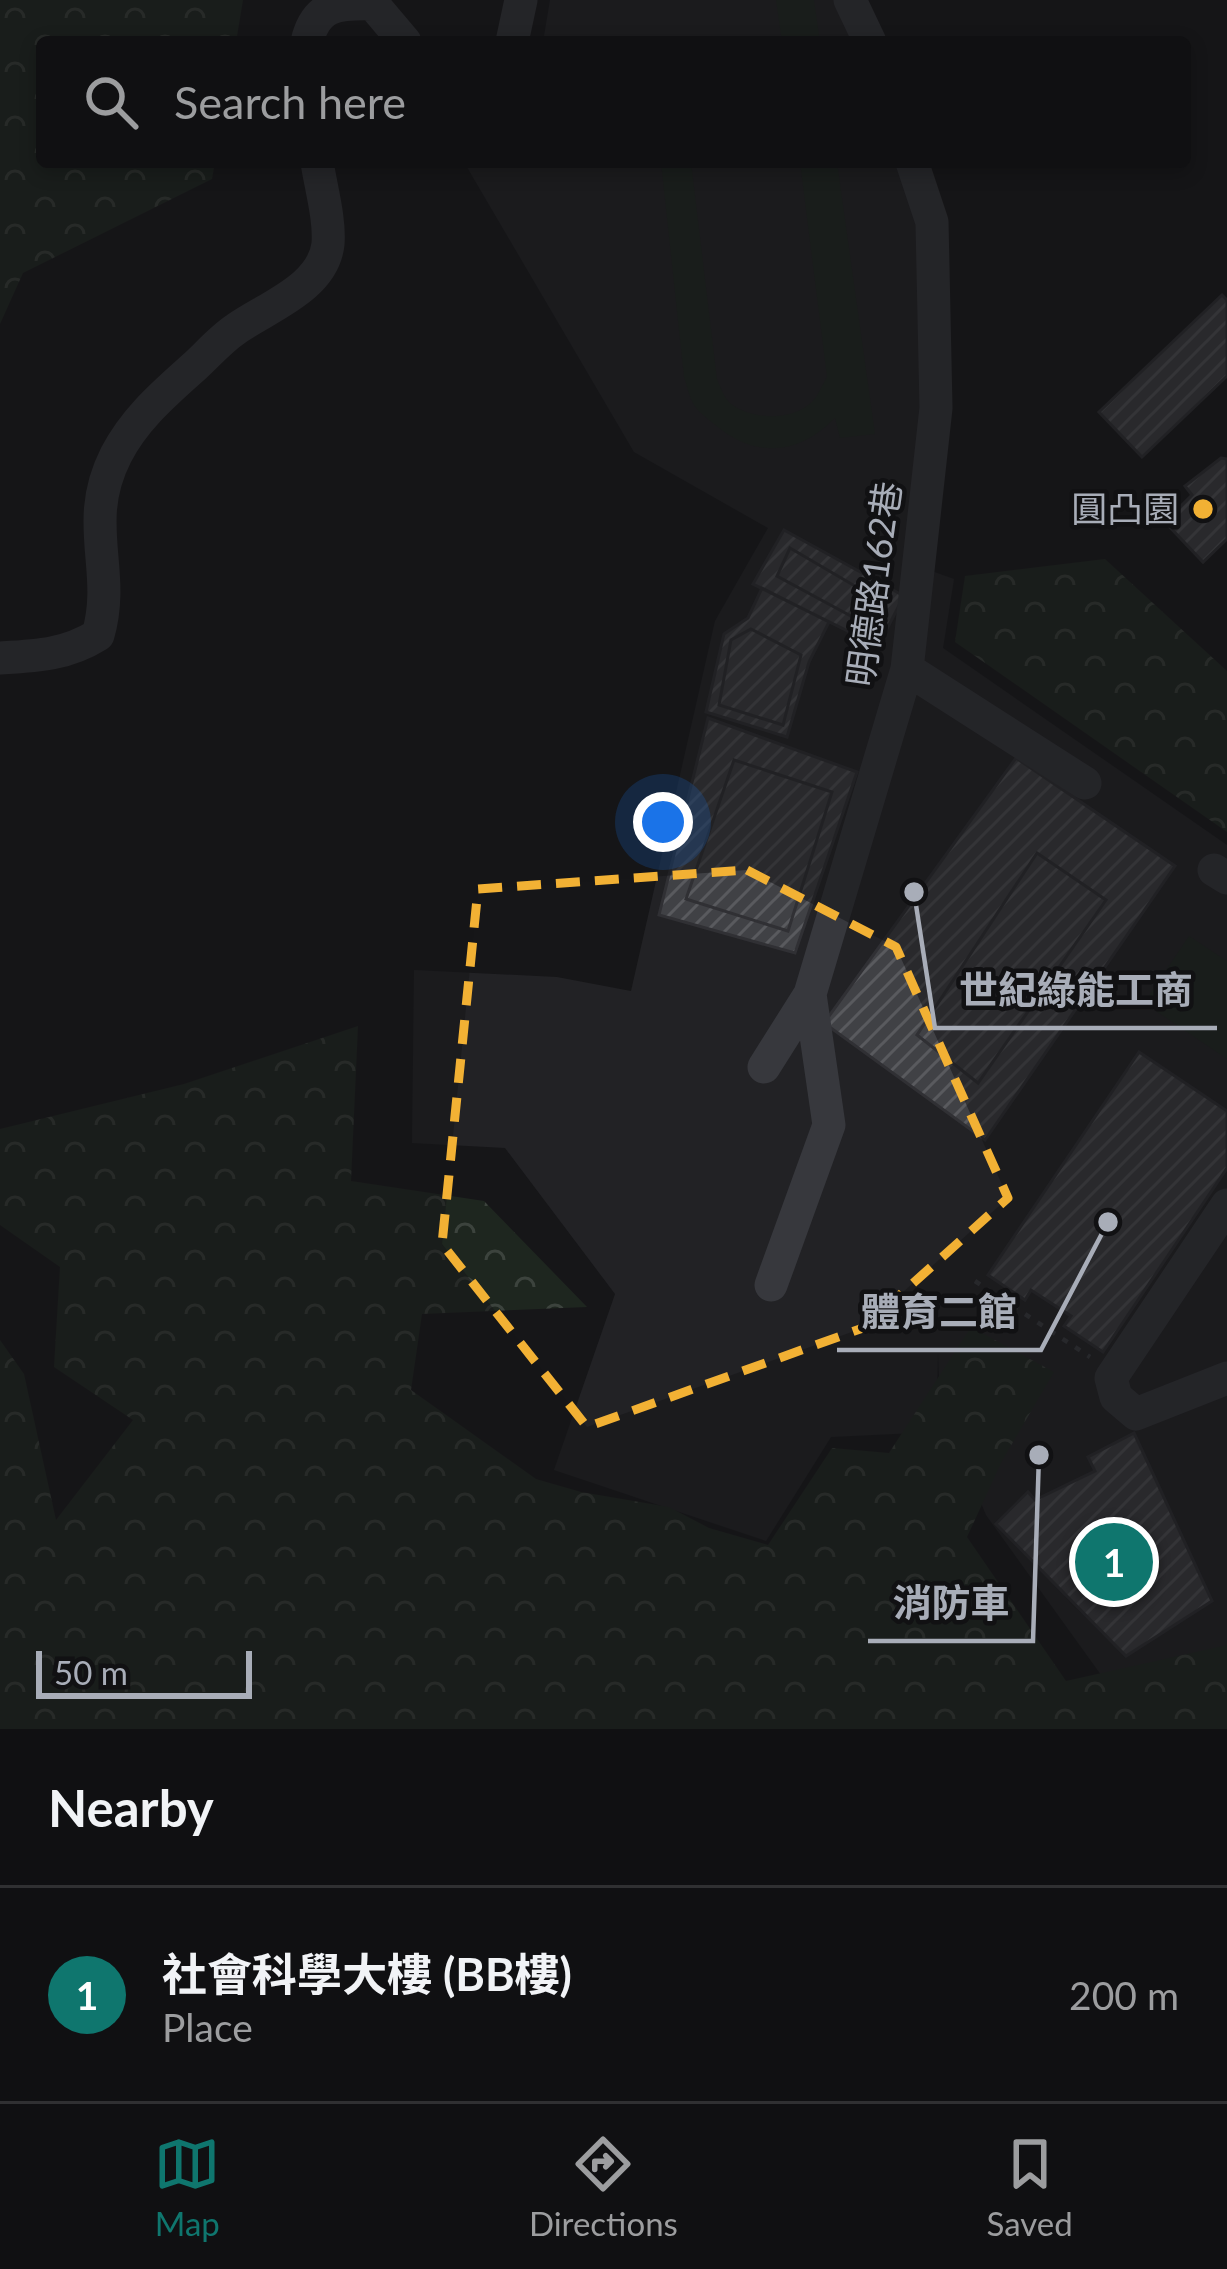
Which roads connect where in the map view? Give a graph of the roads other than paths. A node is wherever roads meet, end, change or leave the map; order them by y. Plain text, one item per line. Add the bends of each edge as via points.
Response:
1 (521, 0) edge
2 (850, 0) edge
3 (309, 36) edge
4 (400, 36) edge
5 (513, 36) edge
6 (867, 36) edge
7 (318, 168) edge
8 (914, 168) edge
9 (0, 658) edge
10 (907, 668) junction
11 (1085, 783) dead end
12 (810, 994) junction
13 (764, 1067) dead end
14 (1227, 1205) edge
15 (771, 1285) dead end
16 (1227, 1378) edge

1 - 5 street
2 - 6 street
3 - 4 street via 315,17 352,3 373,4
7 - 9 street via 328,247 316,272 234,330 144,412 104,481 98,635 58,654
8 - 10 street, 明德路162巷 via 932,222 936,408
10 - 11 street
10 - 12 street, 明德路162巷
12 - 13 street, 明德路162巷
12 - 15 street via 830,1125
14 - 16 street via 1111,1378 1116,1396 1136,1414

